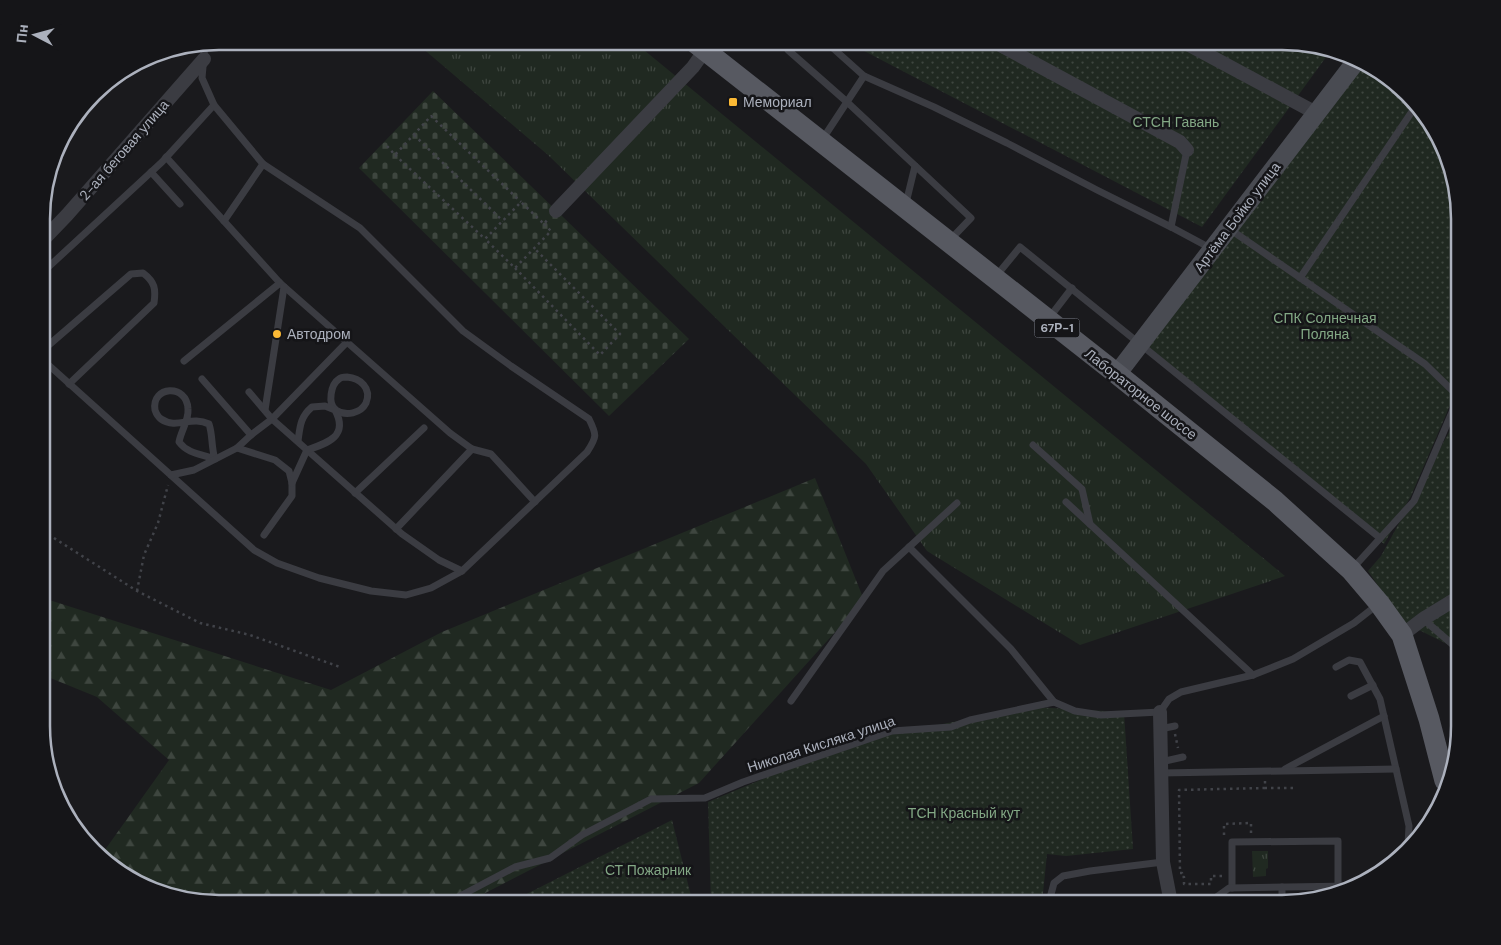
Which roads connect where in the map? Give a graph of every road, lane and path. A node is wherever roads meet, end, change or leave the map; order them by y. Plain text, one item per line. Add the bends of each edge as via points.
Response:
1 (698, 50) edge
2 (704, 50) edge
3 (788, 50) dead end
4 (835, 50) edge
5 (1011, 50) edge
6 (1199, 50) edge
7 (205, 51) edge
8 (204, 59) junction
9 (1353, 65) edge
10 (864, 76) junction
11 (847, 102) junction
12 (214, 105) junction
13 (1412, 112) edge
14 (1316, 113) junction
15 (414, 134) junction
16 (820, 143) junction
17 (387, 146) dead end
18 (1187, 150) joint
19 (395, 155) junction
20 (166, 157) junction
21 (263, 164) junction
22 (915, 166) junction
23 (151, 172) junction
24 (521, 202) junction
25 (180, 204) dead end
26 (905, 209) junction
27 (556, 211) joint
28 (503, 221) junction
29 (224, 222) junction
30 (544, 224) junction
31 (1171, 227) junction
32 (1228, 228) junction
33 (50, 233) edge
34 (485, 239) junction
35 (948, 242) junction
36 (534, 248) junction
37 (1213, 249) junction
38 (50, 266) edge
39 (515, 268) junction
40 (994, 278) junction
41 (1300, 278) junction
42 (282, 285) junction
43 (1072, 288) junction
44 (1047, 320) junction
45 (347, 342) junction
46 (1140, 343) junction
47 (50, 344) edge
48 (184, 362) dead end
49 (50, 366) edge
50 (1117, 374) junction
51 (202, 379) dead end
52 (70, 384) junction
53 (1451, 387) edge
54 (249, 392) dead end
55 (265, 410) junction
56 (335, 410) junction
57 (1451, 413) edge
58 (272, 419) junction
59 (185, 422) junction
60 (424, 428) dead end
61 (251, 435) junction
62 (298, 442) junction
63 (1033, 444) dead end
64 (237, 448) junction
65 (472, 449) junction
66 (307, 450) junction
67 (215, 459) junction
68 (171, 476) junction
69 (292, 483) junction
70 (355, 493) junction
71 (535, 502) junction
72 (1066, 502) dead end
73 (957, 504) dead end
74 (1090, 524) junction
75 (396, 529) junction
76 (50, 535) edge
77 (264, 535) dead end
78 (1380, 538) junction
79 (909, 547) junction
80 (1351, 570) junction
81 (462, 571) junction
82 (137, 591) junction
83 (1451, 602) edge
84 (1379, 603) junction
85 (1422, 619) junction
86 (1402, 635) junction
87 (1451, 643) edge
88 (340, 667) dead end
89 (1336, 667) dead end
90 (1254, 675) junction
91 (1373, 685) junction
92 (1351, 696) dead end
93 (791, 701) dead end
94 (1054, 702) junction
95 (1160, 712) junction
96 (1384, 716) junction
97 (1175, 726) dead end
98 (1160, 729) junction
99 (1183, 757) dead end
100 (1161, 767) junction
101 (1396, 769) junction
102 (1282, 771) junction
103 (1266, 776) dead end
104 (1443, 777) edge
105 (1266, 788) junction
106 (1294, 788) dead end
107 (1237, 824) junction
108 (1238, 829) dead end
109 (1224, 834) junction
110 (1231, 834) dead end
111 (1244, 834) dead end
112 (1408, 838) edge
113 (1224, 843) dead end
114 (1163, 862) junction
115 (1224, 879) dead end
116 (1338, 885) edge
117 (1282, 887) junction
118 (1232, 888) junction
119 (1329, 888) edge
120 (463, 895) edge
121 (1051, 895) edge
122 (1170, 895) edge
123 (1221, 895) edge
124 (1282, 895) edge

1 - 27 street via 694,67
2 - 16 main road, Лабораторное шоссе / 67Р-1
3 - 11 lane
4 - 10 lane
5 - 18 street via 1180,142
6 - 14 street
7 - 8 lane
8 - 12 lane via 202,78
8 - 33 street, 2-ая беговая улица
9 - 14 main road, Артёма Бойко улица
10 - 11 lane
10 - 31 lane via 934,107
11 - 16 lane
11 - 22 lane
12 - 20 lane
12 - 21 lane
13 - 41 lane
14 - 32 main road, Артёма Бойко улица
15 - 19 path
15 - 24 path via 431,116
15 - 28 path
16 - 26 main road, Лабораторное шоссе / 67Р-1
17 - 19 path
18 - 31 lane
19 - 34 path
20 - 23 lane
20 - 29 lane
21 - 29 lane
21 - 71 lane via 360,228 463,331 589,419 595,431 593,443
22 - 26 lane
22 - 35 lane via 971,218
23 - 25 lane
23 - 38 lane
24 - 28 path
24 - 30 path
26 - 35 main road, Лабораторное шоссе / 67Р-1
27 - 30 path
28 - 34 path
29 - 42 lane
30 - 36 path via 551,231
31 - 37 lane
32 - 37 main road, Артёма Бойко улица
32 - 41 lane
34 - 39 path
35 - 40 main road, Лабораторное шоссе / 67Р-1
36 - 39 path
36 - 39 path via 620,334 600,355
37 - 46 main road, Артёма Бойко улица
40 - 43 lane via 1020,247
40 - 44 main road, Лабораторное шоссе / 67Р-1
41 - 53 lane via 1424,364
42 - 45 lane
42 - 48 lane
42 - 55 lane
43 - 44 lane
43 - 46 lane
44 - 50 main road, Лабораторное шоссе / 67Р-1
45 - 58 lane
45 - 65 lane
46 - 50 main road, Артёма Бойко улица
46 - 78 lane
47 - 52 lane via 131,274 143,273 151,279 154,303
49 - 52 lane
50 - 80 main road, Лабораторное шоссе / 67Р-1 via 1275,501
51 - 61 lane
52 - 68 lane
54 - 55 lane
55 - 58 lane
56 - 56 lane via 330,396 339,379 356,378 364,384 368,394 362,410 354,413
56 - 62 lane via 312,406 302,420
56 - 66 lane via 340,425 338,434
57 - 78 lane via 1414,501
58 - 61 lane
58 - 62 lane
59 - 59 lane via 189,407 183,395 177,391 161,393 156,398 155,407 160,419 176,424
59 - 67 lane via 192,420 209,424
59 - 67 lane via 179,442 191,452
60 - 70 lane
61 - 64 lane
62 - 66 lane
63 - 74 lane via 1082,489
64 - 67 lane
64 - 69 lane via 275,460 289,471
65 - 71 lane via 491,454
65 - 75 lane
66 - 69 lane
66 - 70 lane
67 - 68 lane via 194,470
68 - 81 lane via 254,550 319,578 406,596 431,588
68 - 82 path via 158,523 144,555
69 - 77 lane via 292,496
70 - 75 lane
71 - 81 lane
72 - 74 lane
73 - 79 lane
74 - 90 lane
75 - 81 lane via 439,560
76 - 82 path
78 - 80 lane
79 - 93 lane via 882,571
79 - 94 lane via 1011,649
80 - 84 main road, Лабораторное шоссе / 67Р-1
82 - 88 path via 200,623 250,636
83 - 85 street
84 - 86 main road, Лабораторное шоссе / 67Р-1
84 - 90 lane via 1354,623 1293,659
85 - 86 street
85 - 87 lane
86 - 104 main road, Лабораторное шоссе / 67Р-1 via 1429,719
89 - 91 lane via 1349,660 1360,662
90 - 95 lane via 1180,692 1169,699
91 - 92 lane
91 - 96 lane
94 - 95 lane via 1075,711 1101,715
94 - 120 lane, Николая Кисляка улица via 951,727 892,731 706,798 651,799 582,835 550,858 515,867
95 - 98 street
96 - 101 lane
96 - 102 lane
97 - 98 lane
98 - 100 street
99 - 100 lane
100 - 102 lane
100 - 114 street
101 - 102 lane
101 - 112 lane
103 - 105 path
105 - 106 path
105 - 115 path via 1179,790 1180,873 1184,884 1211,884 1211,876 1224,876
107 - 108 path
107 - 109 path via 1224,824
107 - 111 path via 1251,824 1252,834
109 - 110 path
109 - 113 path
114 - 121 lane via 1063,876 1054,883
114 - 122 street
116 - 118 lane via 1338,841 1232,842
117 - 118 lane
117 - 119 lane
117 - 124 lane
118 - 123 lane

